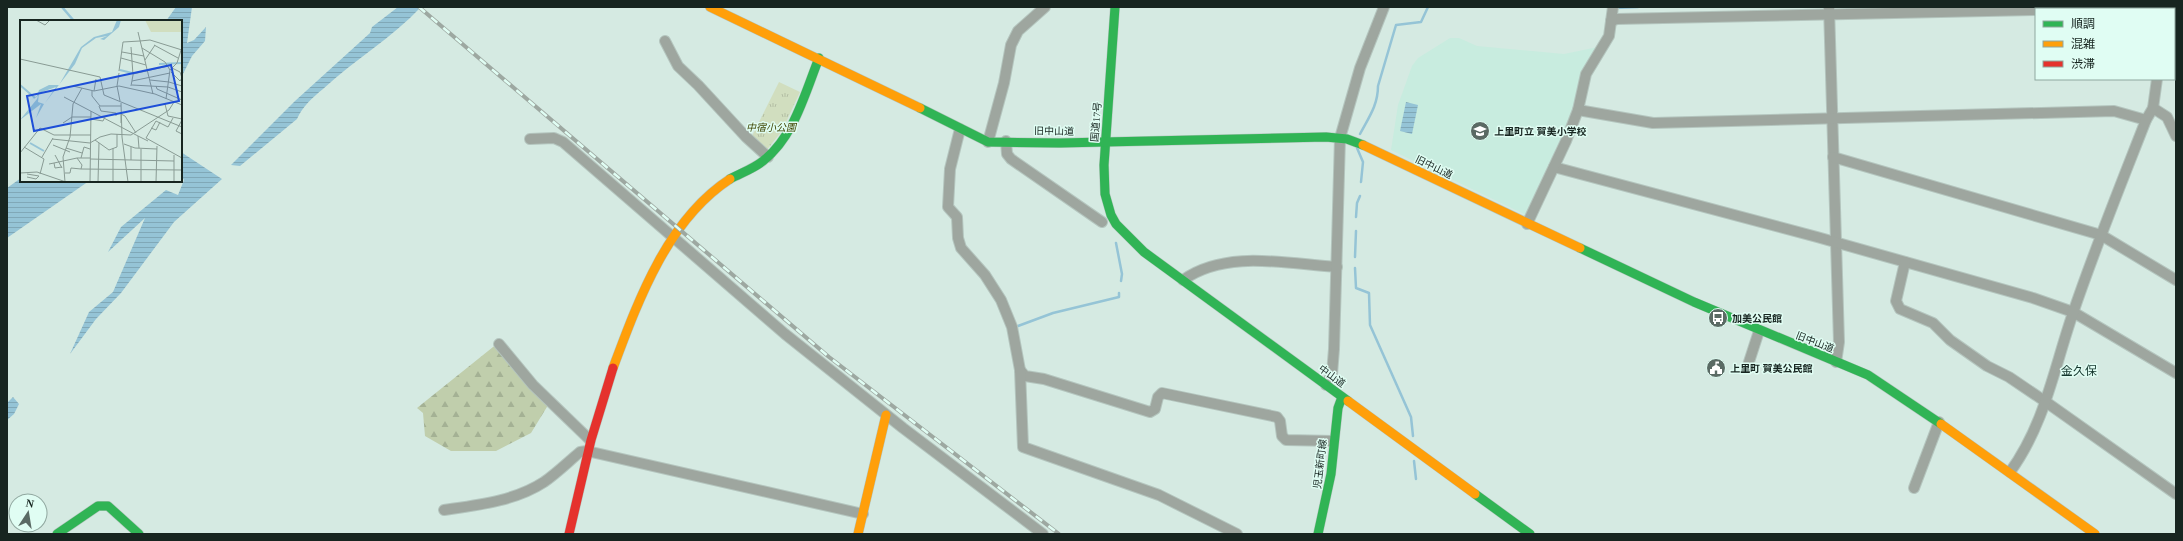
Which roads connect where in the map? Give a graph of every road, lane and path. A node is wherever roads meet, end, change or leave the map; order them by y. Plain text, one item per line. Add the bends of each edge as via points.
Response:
1 (710, 7) edge
2 (1045, 7) edge
3 (1115, 7) edge
4 (1384, 7) edge
5 (2035, 10) edge
6 (1829, 11) edge
7 (1612, 14) edge
8 (665, 41) dead end
9 (819, 58) junction
10 (2157, 80) edge
11 (2153, 108) junction
12 (1578, 110) junction
13 (1832, 118) junction
14 (2146, 120) junction
15 (960, 129) junction
16 (2176, 136) edge
17 (1340, 138) junction
18 (530, 139) dead end
19 (1006, 141) junction
20 (988, 142) junction
21 (1105, 142) junction
22 (768, 157) junction
23 (1833, 157) junction
24 (1554, 167) junction
25 (1102, 222) dead end
26 (1528, 224) junction
27 (1122, 234) joint
28 (2101, 235) junction
29 (674, 237) junction
30 (1836, 242) junction
31 (1905, 262) junction
32 (1337, 267) junction
33 (1183, 280) junction
34 (2176, 280) edge
35 (2073, 312) junction
36 (1760, 331) junction
37 (500, 344) dead end
38 (1836, 362) junction
39 (1748, 365) dead end
40 (1020, 370) junction
41 (2176, 373) edge
42 (1326, 385) junction
43 (1342, 397) junction
44 (2046, 402) junction
45 (886, 415) junction
46 (1939, 422) junction
47 (590, 440) junction
48 (1333, 441) junction
49 (587, 451) junction
50 (2010, 472) junction
51 (1914, 488) dead end
52 (2176, 494) edge
53 (444, 510) dead end
54 (863, 514) junction
55 (57, 534) edge
56 (139, 534) edge
57 (569, 534) edge
58 (858, 534) edge
59 (1043, 534) edge
60 (1236, 534) edge
61 (1318, 534) edge
62 (1530, 534) edge
63 (2096, 534) edge

1 - 9 main road, 旧中山道
2 - 20 street via 1018,31 1011,44 1004,83
3 - 21 main road, 国道17号
4 - 17 street via 1360,68 1344,116
5 - 6 street
6 - 7 street via 1617,19
6 - 13 street
7 - 12 street via 1609,36 1586,74
8 - 22 street via 678,66
9 - 15 main road, 旧中山道
9 - 22 main road via 789,128
10 - 11 street
11 - 14 street
11 - 16 street via 2167,117
12 - 13 street via 1653,123
12 - 24 street
13 - 14 street via 2114,112
13 - 23 street
14 - 28 street
15 - 20 main road, 旧中山道
15 - 40 street via 950,169 947,203 957,217 961,248 985,275 1002,300 1012,327
17 - 21 main road, 旧中山道
17 - 26 main road, 旧中山道 via 1369,147
17 - 32 street
18 - 29 street via 560,140
19 - 20 main road, 旧中山道
19 - 21 main road, 旧中山道
19 - 25 street via 1007,154 1011,159
21 - 27 main road, 国道17号 via 1104,190 1111,217
22 - 29 main road via 756,167 723,184 709,196
23 - 28 street
23 - 30 street
24 - 26 street
24 - 30 street
26 - 36 main road, 旧中山道
27 - 33 main road, 中山道
28 - 34 street
28 - 35 street
29 - 45 street via 712,272
29 - 47 main road via 652,272 636,306
30 - 31 street
30 - 38 street via 1839,342
31 - 35 street via 2033,298
31 - 44 street via 1896,300 1900,309 1933,323 1950,340 1981,362
32 - 33 street via 1263,261 1229,262 1199,270
32 - 42 street via 1333,364 1331,378
33 - 42 main road, 中山道
35 - 41 street
35 - 44 street
36 - 38 main road, 旧中山道
36 - 39 street
37 - 47 street via 533,386
38 - 46 main road, 旧中山道 via 1876,380
40 - 48 street via 1025,376 1044,379 1148,412 1154,410 1159,395 1165,392 1275,416 1280,419 1282,436 1286,440
40 - 60 street via 1023,447 1158,495
42 - 43 main road, 中山道
43 - 48 main road, 児玉新町線
43 - 62 main road, 中山道
44 - 50 street via 2036,429
44 - 52 street
45 - 54 main road
45 - 59 street
46 - 50 main road, 旧中山道
46 - 51 street
47 - 49 main road
48 - 61 main road, 児玉新町線 via 1331,474
49 - 53 street via 580,452 543,482 516,495 498,502
49 - 54 street
49 - 57 main road
50 - 63 main road, 旧中山道
54 - 58 main road
55 - 56 main road via 98,506 108,506

